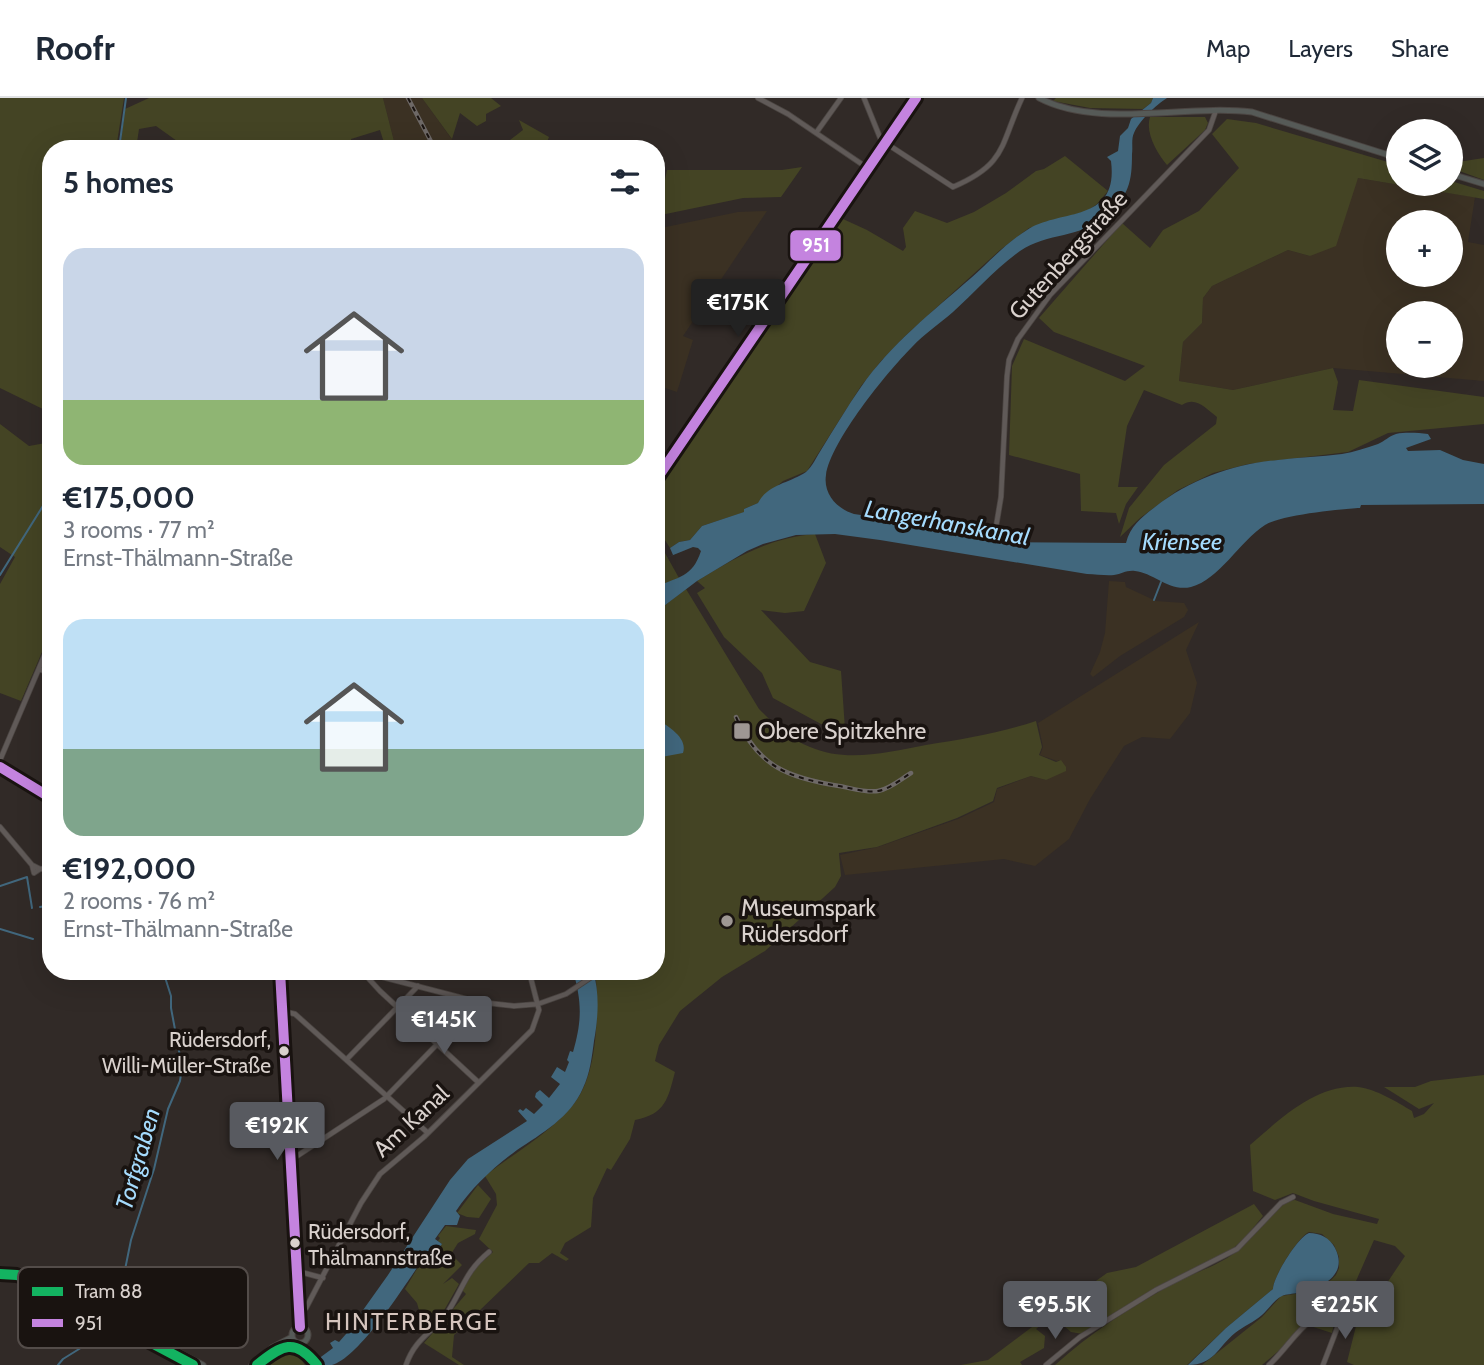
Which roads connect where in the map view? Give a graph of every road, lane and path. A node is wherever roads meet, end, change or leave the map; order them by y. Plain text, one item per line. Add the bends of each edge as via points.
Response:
1 (758, 98) edge
2 (841, 98) edge
3 (863, 98) edge
4 (916, 98) edge
5 (1022, 98) edge
6 (1039, 98) edge
7 (1216, 110) junction
8 (816, 133) junction
9 (886, 143) junction
10 (1386, 154) edge
11 (869, 169) junction
12 (1463, 178) edge
13 (1484, 184) edge
14 (665, 467) edge
15 (995, 533) dead end
16 (42, 662) edge
17 (39, 669) junction
18 (42, 670) edge
19 (0, 760) edge
20 (0, 767) edge
21 (42, 793) edge
22 (0, 827) edge
23 (42, 869) edge
24 (280, 980) edge
25 (370, 980) edge
26 (394, 980) edge
27 (531, 980) edge
28 (588, 980) edge
29 (418, 986) junction
30 (478, 1002) junction
31 (538, 1004) junction
32 (399, 1007) junction
33 (282, 1011) junction
34 (439, 1043) junction
35 (347, 1059) junction
36 (478, 1082) junction
37 (387, 1096) junction
38 (428, 1133) junction
39 (290, 1157) junction
40 (1293, 1197) dead end
41 (489, 1252) dead end
42 (0, 1269) edge
43 (18, 1271) edge
44 (297, 1271) junction
45 (323, 1278) junction
46 (1348, 1300) dead end
47 (1343, 1309) junction
48 (299, 1311) junction
49 (300, 1327) junction
50 (292, 1337) junction
51 (301, 1344) junction
52 (171, 1348) edge
53 (203, 1365) edge
54 (252, 1365) edge
55 (313, 1365) edge
56 (406, 1365) edge
57 (1046, 1365) edge
58 (1269, 1365) edge
59 (1323, 1365) edge

1 - 8 street
2 - 8 street
3 - 9 street
4 - 9 main road
5 - 9 street via 995,162 953,187
6 - 7 main road via 1090,113
7 - 10 main road via 1261,114
7 - 15 street, Gutenbergstraße via 1209,130 1072,270 1018,339 1008,366
8 - 11 street
9 - 11 main road
11 - 14 main road
12 - 13 main road
16 - 17 street
17 - 18 street
17 - 19 street
20 - 21 street
22 - 23 street via 34,873
24 - 33 main road
25 - 32 street
26 - 29 street
27 - 31 street
28 - 31 street
29 - 30 street
29 - 32 street
30 - 31 street
30 - 34 street
31 - 36 street, Am Kanal via 532,1030
32 - 34 street
32 - 35 street
33 - 35 street via 295,1014
33 - 39 main road
34 - 36 street
34 - 37 street
35 - 37 street
36 - 38 street, Am Kanal
37 - 38 street
37 - 39 street
38 - 45 street, Am Kanal via 376,1180
39 - 44 main road
40 - 57 street via 1281,1203 1237,1249 1156,1290 1080,1337
41 - 56 street via 473,1265 447,1312 420,1338
42 - 43 main road
44 - 45 street
44 - 48 main road
45 - 48 street, Am Kanal via 306,1308
46 - 47 street
47 - 58 street via 1306,1323
47 - 59 street
48 - 49 main road
49 - 50 main road
49 - 51 main road via 308,1335
50 - 51 main road
50 - 54 main road
51 - 55 main road
52 - 53 main road

